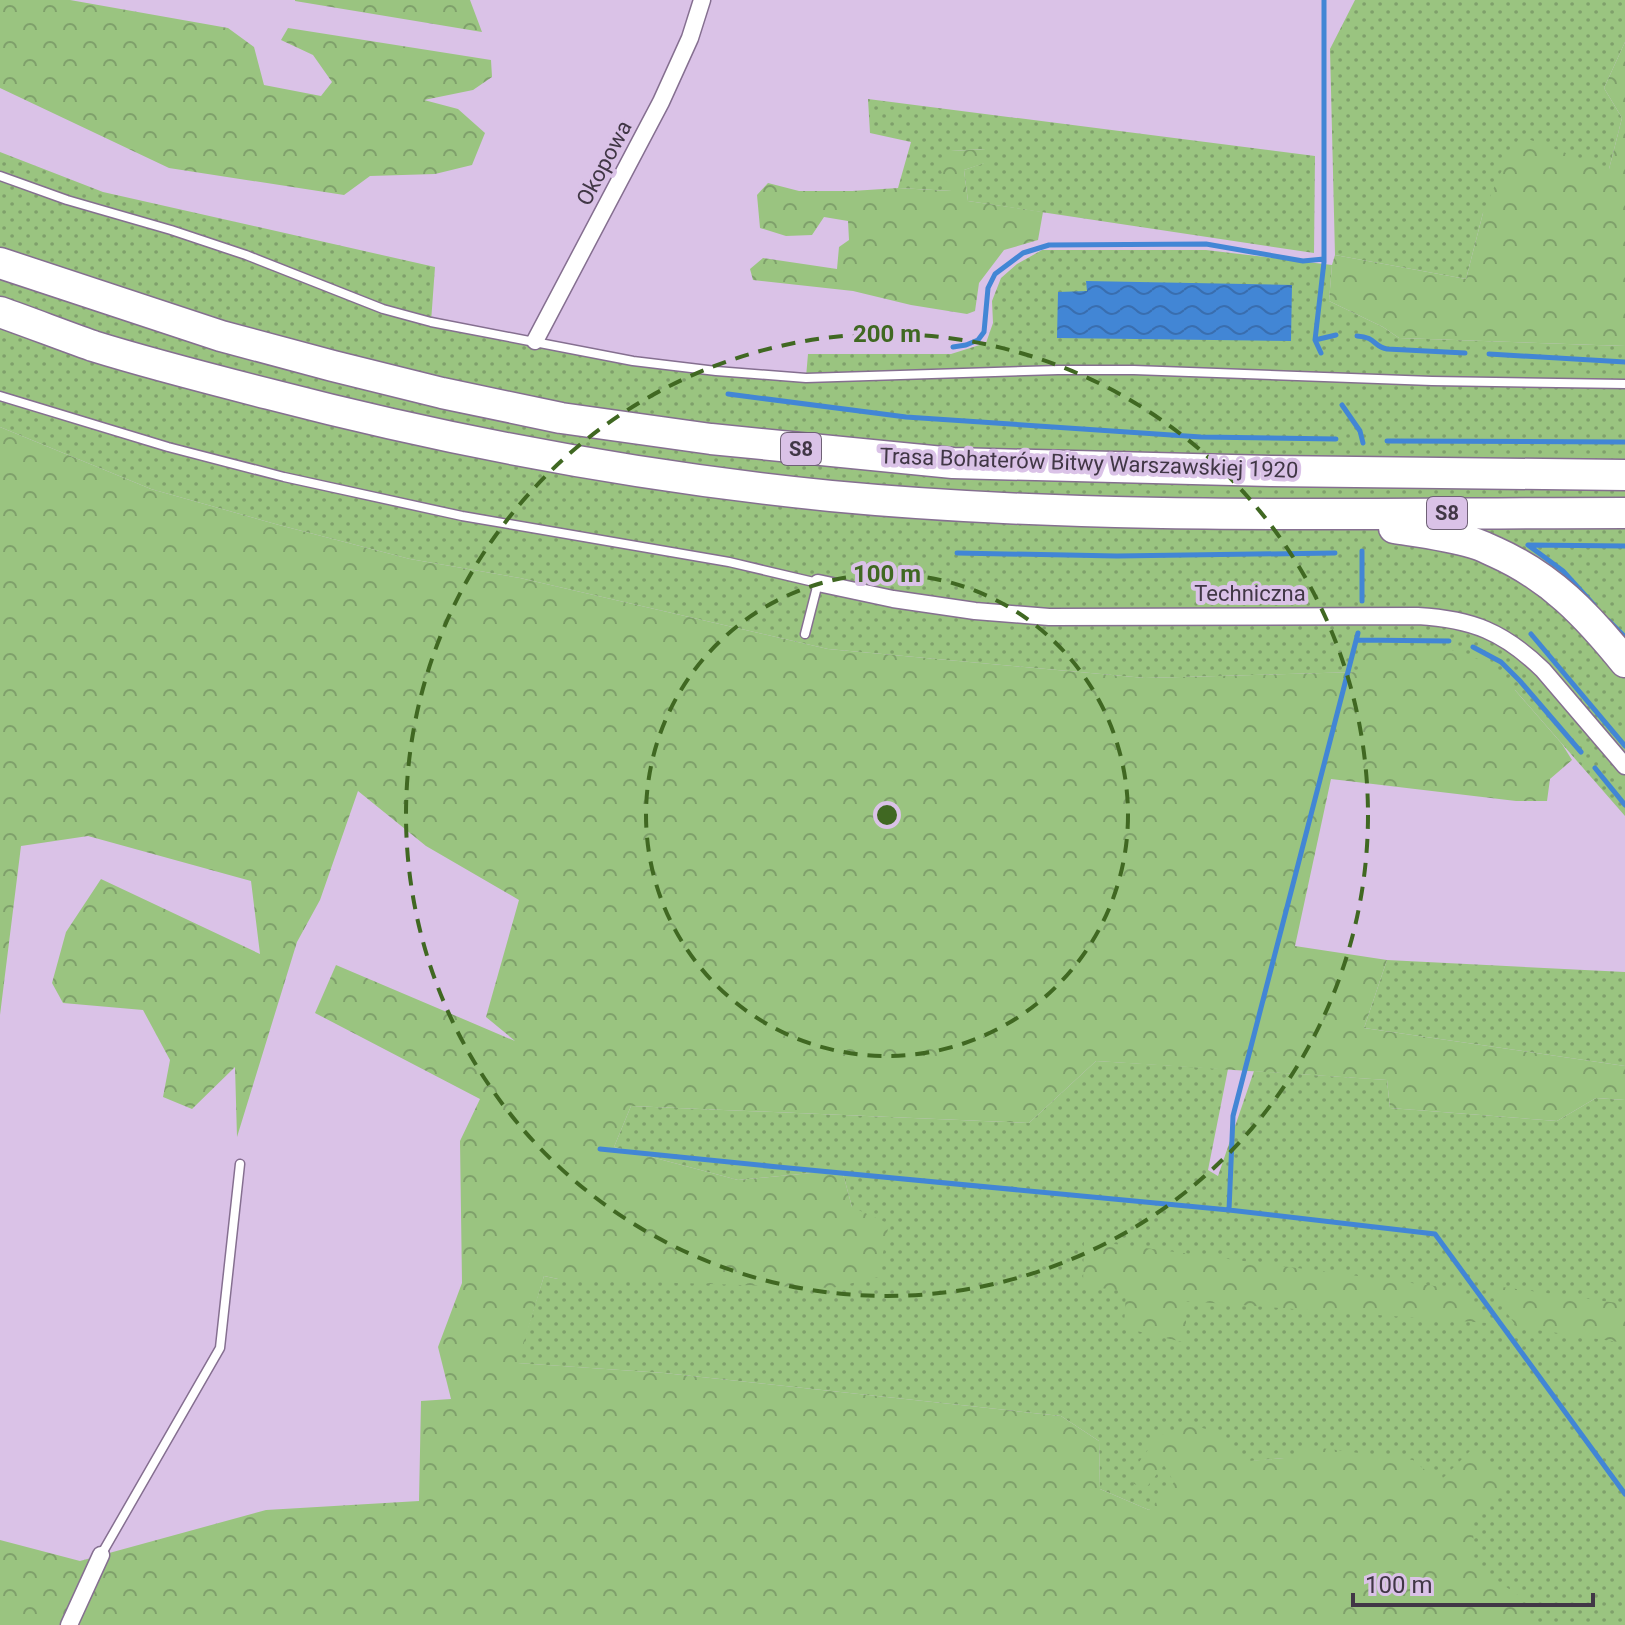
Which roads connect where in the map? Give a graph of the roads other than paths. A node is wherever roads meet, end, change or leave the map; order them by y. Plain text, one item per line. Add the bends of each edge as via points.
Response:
1 (702, 0) edge
2 (0, 176) edge
3 (0, 263) edge
4 (0, 312) edge
5 (535, 341) junction
6 (1625, 384) edge
7 (0, 396) edge
8 (1625, 475) edge
9 (1269, 513) junction
10 (1625, 513) edge
11 (818, 583) junction
12 (805, 634) dead end
13 (1625, 662) edge
14 (1625, 766) edge
15 (240, 1164) dead end
16 (101, 1555) joint
17 (69, 1625) edge

1 - 5 street, Okopowa via 661,102
2 - 5 lane via 246,255 383,309
3 - 8 highway, Trasa Bohaterów Bitwy Warszawskiej 1920 / S8 via 221,336 442,393 561,418 711,439 953,463
4 - 9 highway, Trasa Bohaterów Bitwy Warszawskiej 1920 / S8 via 94,346 239,387 561,458 830,496 1097,512
5 - 6 lane via 633,361 806,378 1134,370
7 - 11 lane via 284,477
9 - 10 highway, Trasa Bohaterów Bitwy Warszawskiej 1920 / S8
9 - 13 highway via 1475,543 1543,578
11 - 12 lane
11 - 14 street, Techniczna via 920,603 1049,617 1418,616 1463,621 1483,627 1530,657
15 - 16 lane via 220,1348
16 - 17 street

